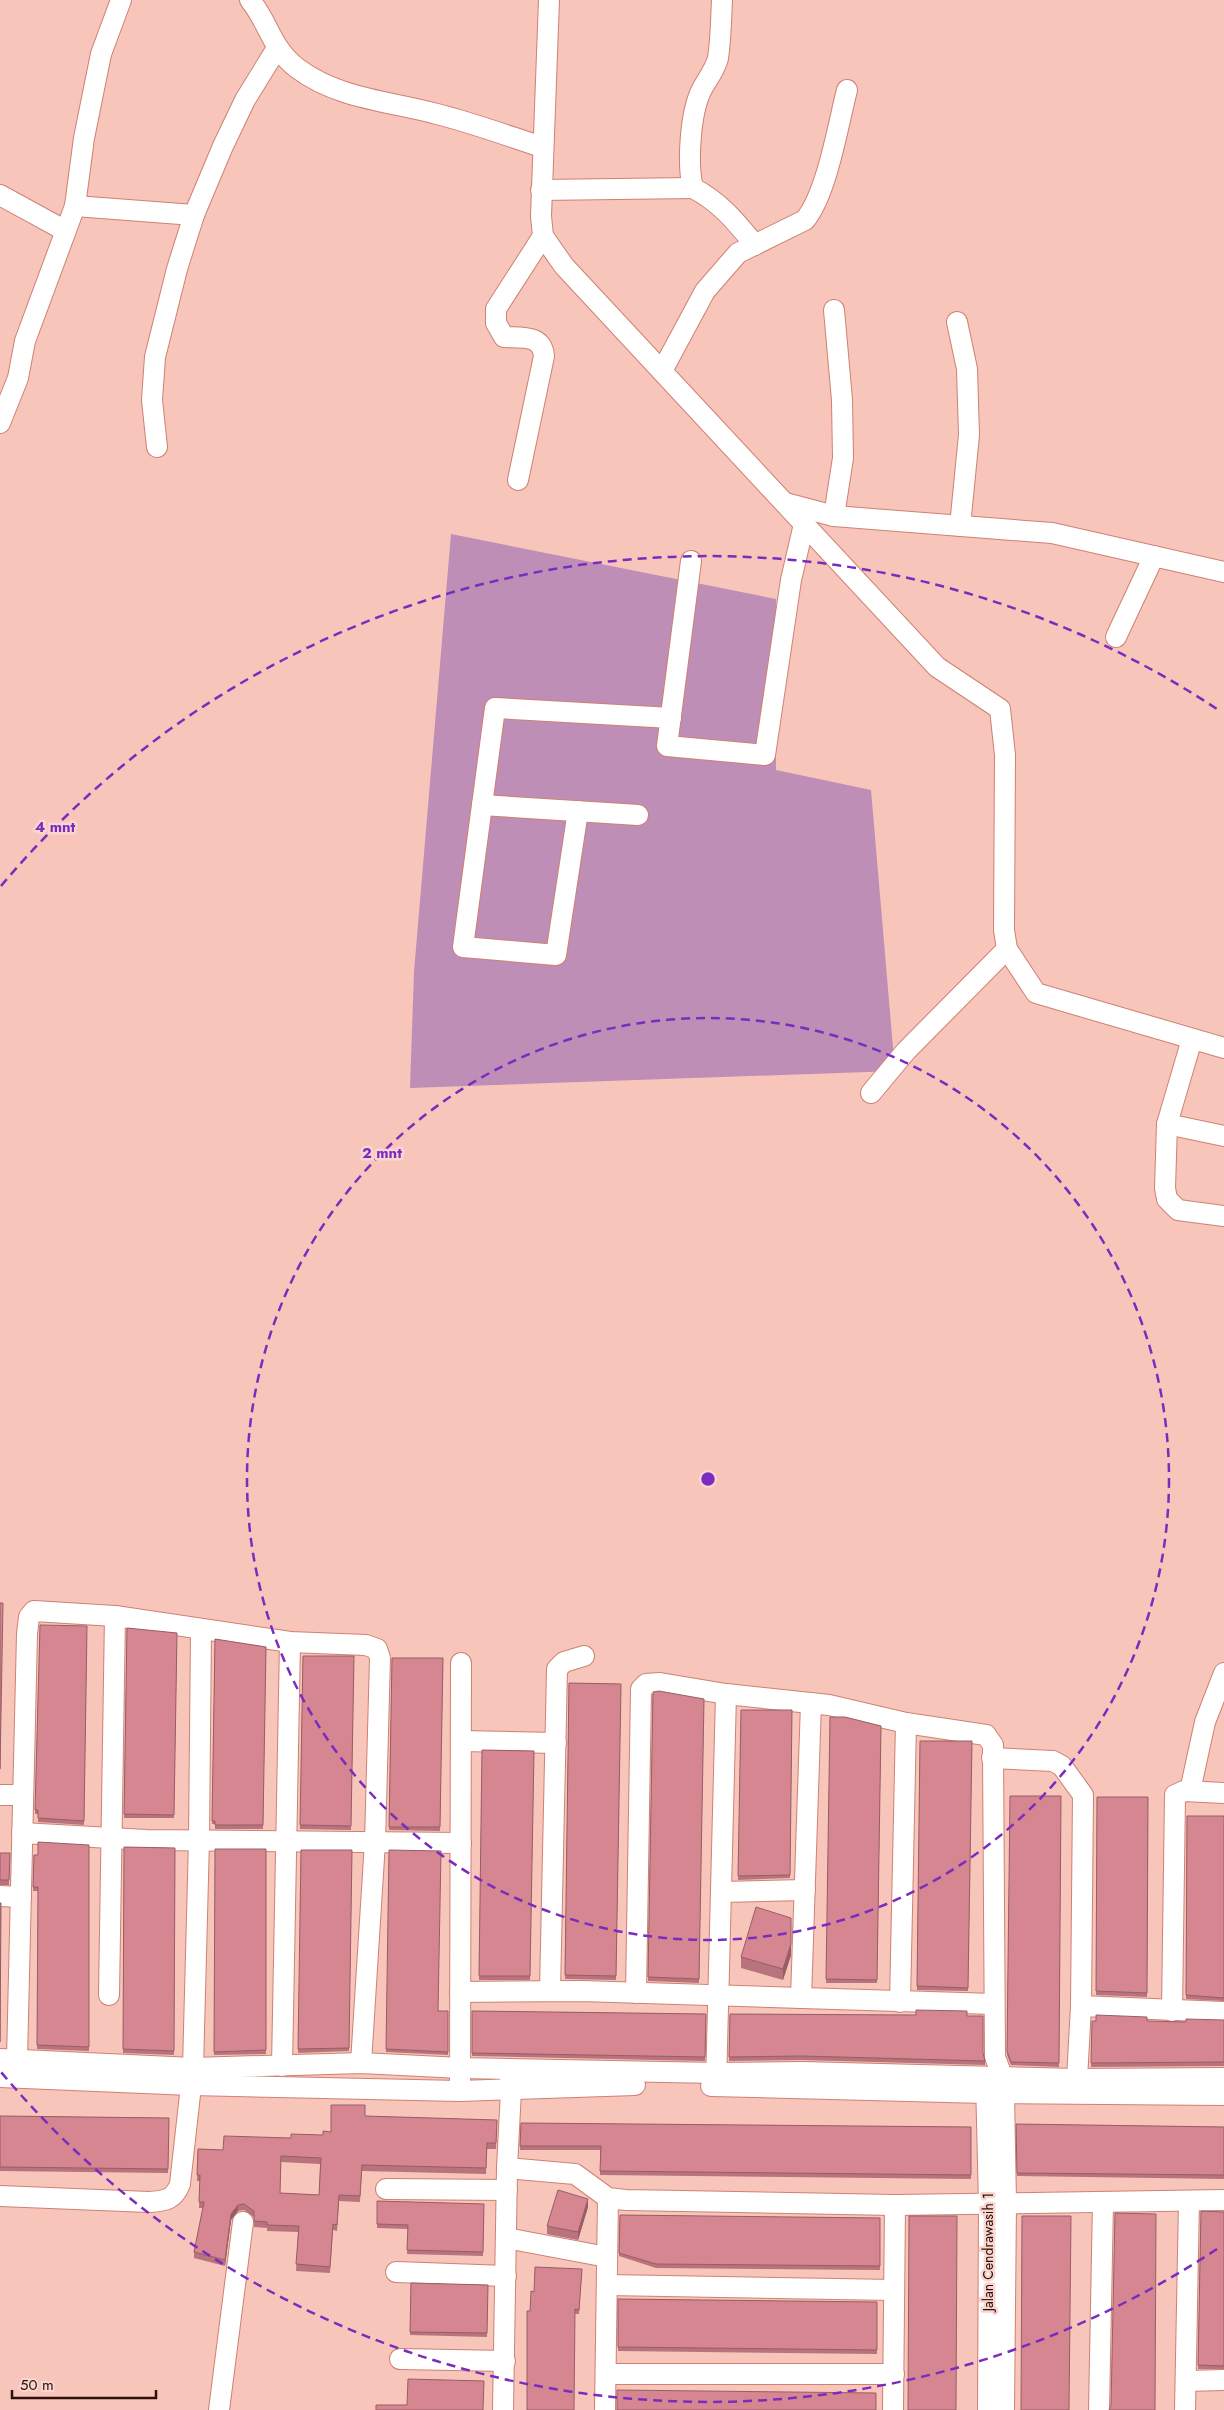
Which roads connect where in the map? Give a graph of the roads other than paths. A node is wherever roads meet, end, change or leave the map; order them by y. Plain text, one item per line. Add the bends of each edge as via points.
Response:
1 (121, 0) edge
2 (549, 0) edge
3 (722, 0) edge
4 (259, 5) edge
5 (277, 48) junction
6 (847, 90) dead end
7 (542, 147) junction
8 (693, 188) junction
9 (542, 190) junction
10 (0, 195) edge
11 (75, 206) junction
12 (194, 215) junction
13 (64, 230) junction
14 (543, 236) junction
15 (756, 245) junction
16 (834, 310) dead end
17 (957, 322) dead end
18 (662, 371) junction
19 (0, 423) edge
20 (157, 447) dead end
21 (518, 480) dead end
22 (786, 503) junction
23 (834, 516) junction
24 (804, 524) junction
25 (960, 526) junction
26 (1154, 556) junction
27 (691, 561) dead end
28 (1224, 572) edge
29 (1116, 637) dead end
30 (671, 718) junction
31 (482, 805) junction
32 (578, 811) junction
33 (638, 815) dead end
34 (1007, 948) junction
35 (1192, 1039) junction
36 (1224, 1048) edge
37 (871, 1093) dead end
38 (1167, 1124) junction
39 (1224, 1136) edge
40 (1224, 1216) edge
41 (115, 1616) junction
42 (200, 1629) junction
43 (290, 1642) junction
44 (584, 1656) dead end
45 (461, 1662) dead end
46 (1224, 1673) edge
47 (726, 1694) junction
48 (811, 1703) junction
49 (906, 1723) junction
50 (461, 1741) junction
51 (556, 1743) junction
52 (992, 1758) junction
53 (1190, 1791) junction
54 (1224, 1793) edge
55 (0, 1795) edge
56 (23, 1795) junction
57 (22, 1833) junction
58 (110, 1837) junction
59 (199, 1840) junction
60 (286, 1841) junction
61 (375, 1842) junction
62 (461, 1843) junction
63 (805, 1890) junction
64 (722, 1892) junction
65 (0, 1896) edge
66 (21, 1896) junction
67 (550, 1991) junction
68 (460, 1992) junction
69 (636, 1993) junction
70 (109, 1996) dead end
71 (719, 1996) junction
72 (801, 1998) junction
73 (900, 2002) junction
74 (994, 2004) junction
75 (1081, 2006) junction
76 (1172, 2011) junction
77 (1224, 2012) edge
78 (9, 2060) edge
79 (361, 2063) junction
80 (282, 2066) junction
81 (461, 2068) junction
82 (509, 2069) junction
83 (0, 2077) edge
84 (192, 2077) junction
85 (1224, 2078) edge
86 (1077, 2079) junction
87 (716, 2080) junction
88 (995, 2085) junction
89 (511, 2090) junction
90 (460, 2091) junction
91 (1224, 2095) edge
92 (507, 2168) junction
93 (386, 2189) dead end
94 (507, 2190) junction
95 (0, 2196) edge
96 (608, 2198) junction
97 (1224, 2200) edge
98 (1189, 2201) junction
99 (1103, 2202) junction
100 (998, 2203) junction
101 (896, 2205) junction
102 (243, 2222) dead end
103 (506, 2238) junction
104 (607, 2256) junction
105 (396, 2272) dead end
106 (506, 2276) junction
107 (607, 2285) junction
108 (894, 2290) junction
109 (400, 2359) dead end
110 (505, 2361) junction
111 (606, 2374) junction
112 (894, 2374) junction
113 (1224, 2380) edge
114 (1186, 2381) junction
115 (219, 2410) edge
116 (503, 2410) edge
117 (605, 2410) edge
118 (893, 2410) edge
119 (988, 2410) edge
120 (1004, 2410) edge
121 (1099, 2410) edge
122 (1185, 2410) edge

1 - 11 street via 101,54 84,138
2 - 7 street
3 - 8 street via 718,59 694,111 690,177
4 - 5 street via 267,31
5 - 7 street via 296,68 327,87 437,114
5 - 12 street via 245,100
6 - 15 street via 821,190 812,212 805,220
7 - 9 street
8 - 9 street
8 - 15 street via 726,210
9 - 14 street via 540,216
10 - 13 street
11 - 12 street
11 - 13 street
12 - 20 street via 155,357 152,400
13 - 19 street via 26,341 18,378
14 - 18 street via 564,266
14 - 21 street via 496,309 496,323 504,337 539,341 543,347 544,356
15 - 18 street via 738,253 705,291
16 - 23 street via 842,400 843,458
17 - 25 street via 967,369 969,435
18 - 22 street
22 - 23 street
22 - 24 street
23 - 25 street
24 - 30 street via 791,580 765,755 668,746
24 - 34 street via 937,667 1000,710 1004,755 1004,930
25 - 26 street via 1052,533
26 - 28 street
26 - 29 street
27 - 30 street
30 - 31 street via 495,708
31 - 32 street
31 - 32 street via 463,947 556,955
32 - 33 street
34 - 35 street via 1036,993
34 - 37 street via 906,1051
35 - 36 street
35 - 38 street
38 - 39 street
38 - 40 street via 1167,1199 1178,1210
41 - 42 street
41 - 56 street via 34,1611 29,1617
41 - 58 street
42 - 43 street
42 - 59 street
43 - 60 street
43 - 61 street via 366,1645 377,1649 380,1658
44 - 51 street via 564,1662 557,1669
45 - 50 street
46 - 53 street via 1204,1722
47 - 48 street
47 - 64 street
47 - 69 street via 660,1683 646,1684 641,1689
48 - 49 street
48 - 63 street
49 - 52 street via 986,1735 993,1745
49 - 73 street
50 - 51 street
50 - 62 street
51 - 67 street
52 - 74 street
52 - 75 street via 1053,1761 1062,1766 1083,1795
53 - 54 street
53 - 76 street via 1184,1790 1176,1795
55 - 56 street
56 - 57 street
57 - 58 street
57 - 66 street
58 - 59 street
58 - 70 street
59 - 60 street
59 - 84 street
60 - 61 street
60 - 80 street
61 - 62 street
61 - 79 street
62 - 68 street
63 - 64 street
63 - 72 street
64 - 71 street
65 - 66 street
66 - 78 street
67 - 68 street
67 - 69 street
68 - 81 street
69 - 71 street
71 - 72 street
71 - 87 street
72 - 73 street
73 - 74 street
74 - 88 street
75 - 76 street
75 - 86 street
76 - 77 street
78 - 84 street
79 - 80 street
79 - 81 street
80 - 84 street
81 - 82 street
81 - 90 street
82 - 87 street
82 - 89 street
83 - 84 street
84 - 90 street
84 - 95 street via 180,2184 176,2194 166,2201
85 - 86 street
86 - 88 street
87 - 88 street
87 - 89 street
88 - 91 street
88 - 100 street, Jalan Cendrawasih 1
89 - 90 street
89 - 92 street
92 - 94 street
92 - 96 street via 575,2174
93 - 94 street
94 - 103 street
96 - 101 street
96 - 104 street
97 - 98 street
98 - 99 street
98 - 114 street
99 - 100 street
99 - 121 street
100 - 101 street
100 - 119 street, Jalan Cendrawasih 1
100 - 120 street, Jalan Cendrawasih 1
101 - 108 street
102 - 115 street
103 - 104 street
103 - 106 street
104 - 107 street
105 - 106 street
106 - 110 street
107 - 108 street
107 - 111 street
108 - 112 street
109 - 110 street
110 - 116 street
111 - 112 street
111 - 117 street
112 - 118 street
113 - 114 street
114 - 122 street

